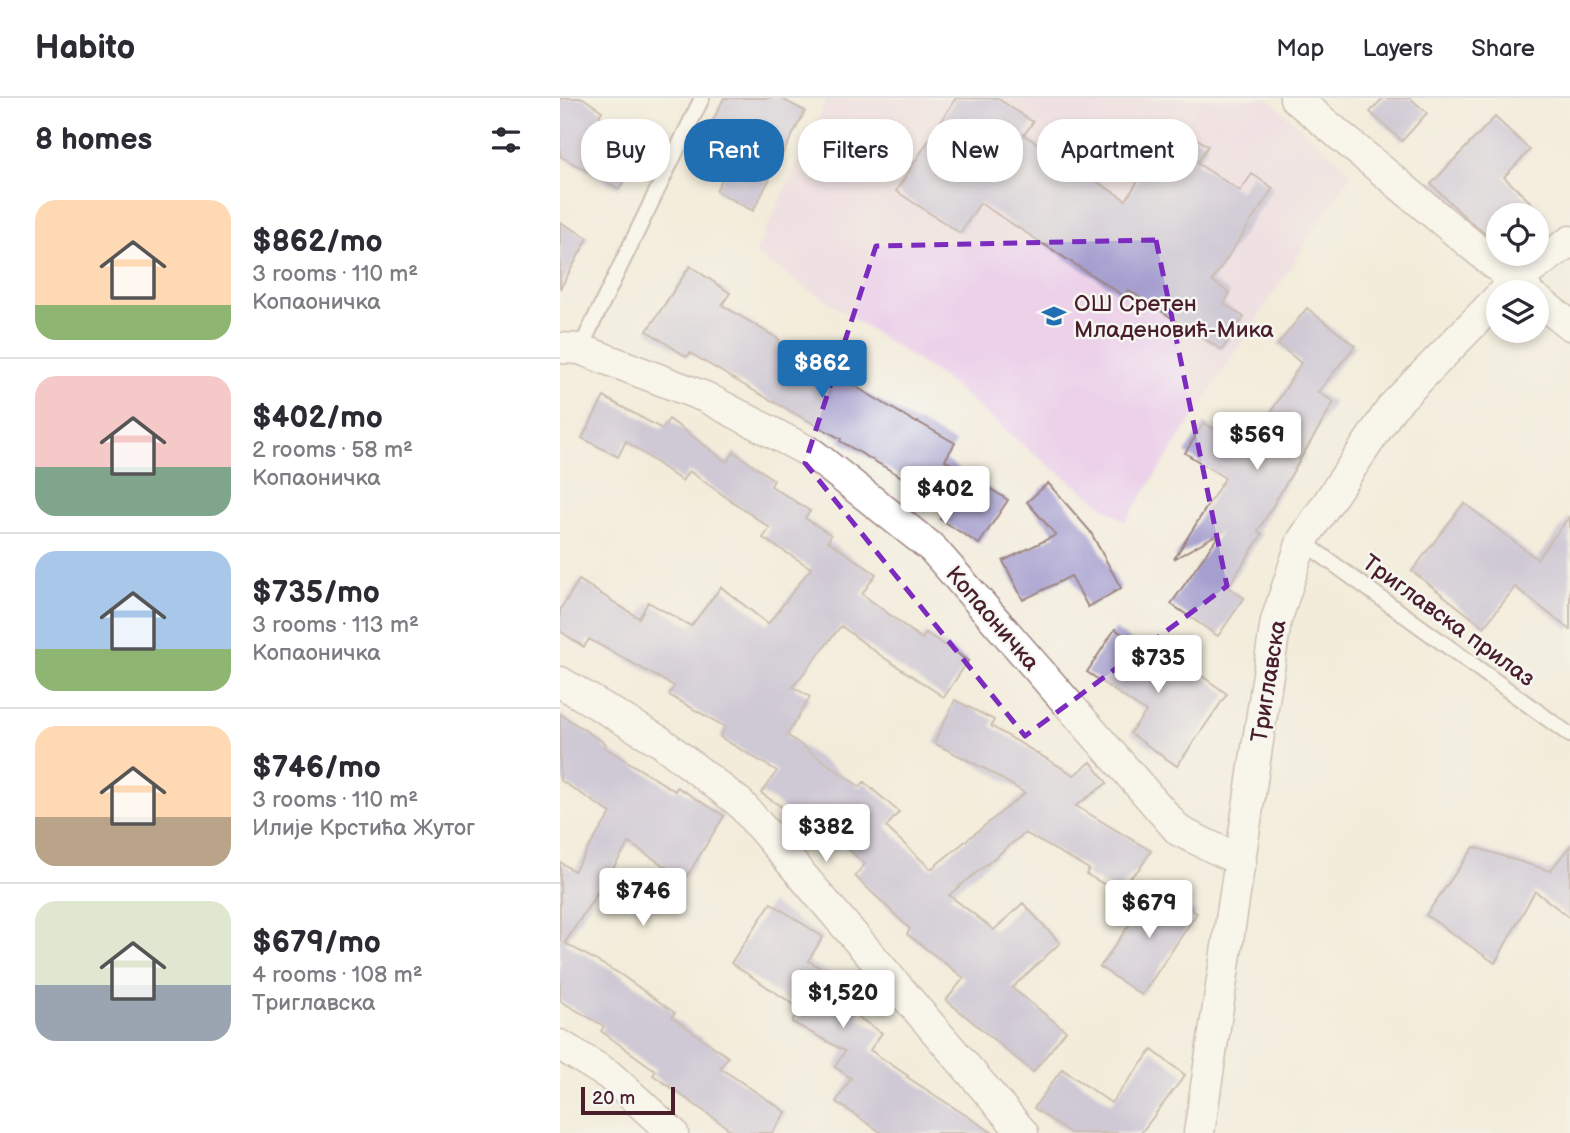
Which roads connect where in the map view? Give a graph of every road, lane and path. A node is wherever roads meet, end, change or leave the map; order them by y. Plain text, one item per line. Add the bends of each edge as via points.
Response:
1 (702, 98) edge
2 (1295, 98) edge
3 (1570, 241) edge
4 (1501, 280) edge
5 (1530, 280) edge
6 (1549, 313) edge
7 (1486, 320) edge
8 (1570, 325) edge
9 (570, 349) edge
10 (1302, 541) junction
11 (560, 682) edge
12 (1570, 735) edge
13 (1241, 861) junction
14 (560, 1045) edge
15 (673, 1133) edge
16 (1023, 1133) edge
17 (1199, 1133) edge

1 - 9 lane
2 - 4 street
3 - 5 street, Триглавска
6 - 8 street
7 - 10 street, Триглавска via 1391,407
9 - 13 street, Копаоничка via 705,397 813,454 932,548 1179,831
10 - 12 lane, Триглавска прилаз
10 - 13 street, Триглавска via 1276,621
11 - 16 street via 661,742 740,803
13 - 17 street, Триглавска
14 - 15 street via 609,1076

